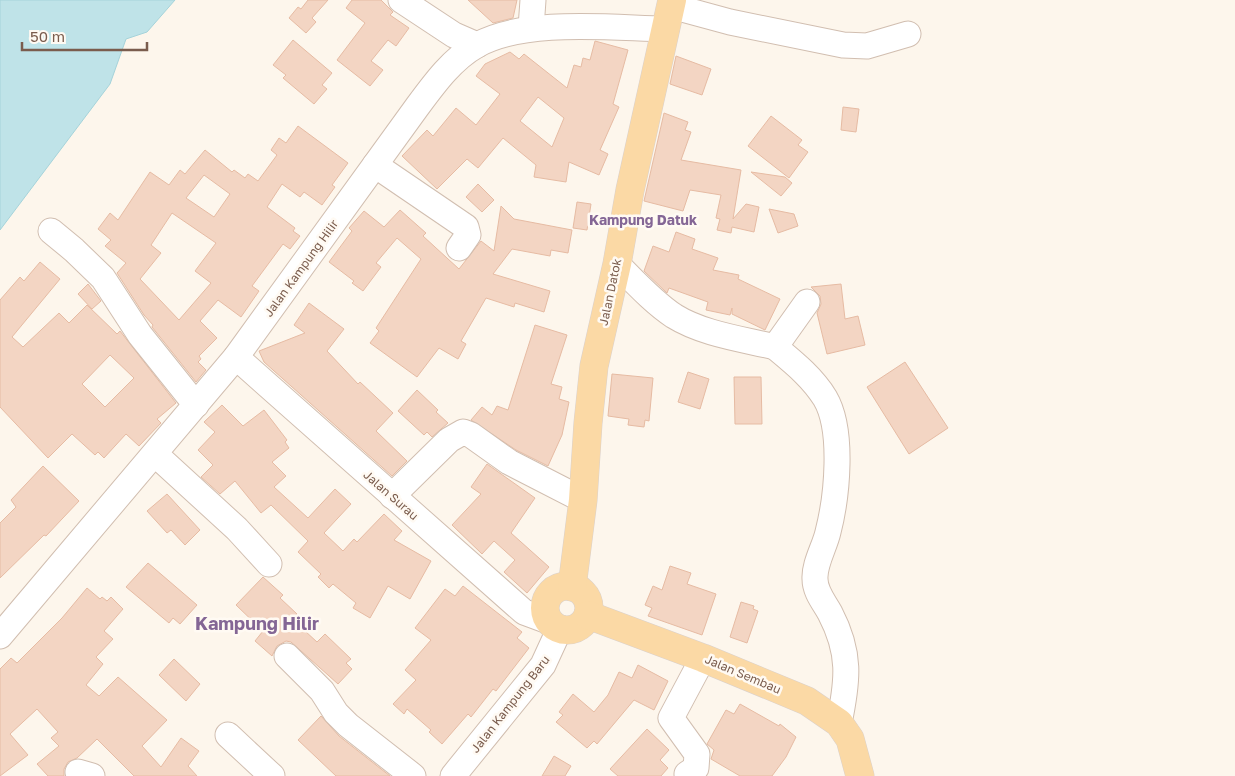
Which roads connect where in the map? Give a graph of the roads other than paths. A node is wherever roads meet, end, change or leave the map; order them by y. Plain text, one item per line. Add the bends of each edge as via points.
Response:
1 (401, 0) edge
2 (533, 0) edge
3 (669, 12) edge
4 (531, 28) junction
5 (908, 34) dead end
6 (477, 45) junction
7 (375, 165) junction
8 (51, 231) dead end
9 (459, 248) dead end
10 (617, 264) junction
11 (807, 302) dead end
12 (775, 347) junction
13 (236, 358) junction
14 (196, 405) junction
15 (155, 454) junction
16 (392, 496) junction
17 (584, 500) junction
18 (269, 564) dead end
19 (572, 587) junction
20 (588, 615) junction
21 (5, 619) edge
22 (556, 625) junction
23 (287, 656) dead end
24 (703, 658) junction
25 (839, 723) junction
26 (228, 735) dead end
27 (687, 774) dead end
28 (272, 776) edge
29 (412, 776) edge
30 (453, 776) edge
31 (860, 776) edge

1 - 6 street via 454,35
2 - 4 street
3 - 4 street, Jalan Kampung Hilir
3 - 5 street, Jalan Kampung Hilir via 843,45 866,46
3 - 10 main road, Jalan Datok
4 - 6 street, Jalan Kampung Hilir
6 - 7 street, Jalan Kampung Hilir via 440,76
7 - 9 street via 466,227 468,235
7 - 13 street, Jalan Kampung Hilir
8 - 14 street via 102,278 140,334
10 - 12 street via 675,316 713,331
10 - 17 main road, Jalan Datok via 594,366
11 - 12 street
12 - 25 street via 817,387 831,411 836,434 835,480 828,530 814,578 842,639 847,661
13 - 14 street, Jalan Kampung Hilir
13 - 16 street, Jalan Surau
14 - 15 street, Jalan Kampung Hilir
15 - 18 street via 237,529
15 - 21 street, Jalan Kampung Hilir
16 - 17 street via 449,440 463,432 509,462
16 - 22 street, Jalan Surau via 524,612
17 - 19 main road, Jalan Datok
19 - 20 main road via 588,600
19 - 22 main road via 558,588 548,597 546,611
20 - 22 main road via 572,629
20 - 24 main road, Jalan Sembau
22 - 30 street, Jalan Kampung Baru via 542,665
23 - 29 street via 322,691 348,725
24 - 25 main road, Jalan Sembau via 807,701
24 - 27 street via 671,718 698,759 696,768
25 - 31 main road, Jalan Sembau via 850,739
26 - 28 street

